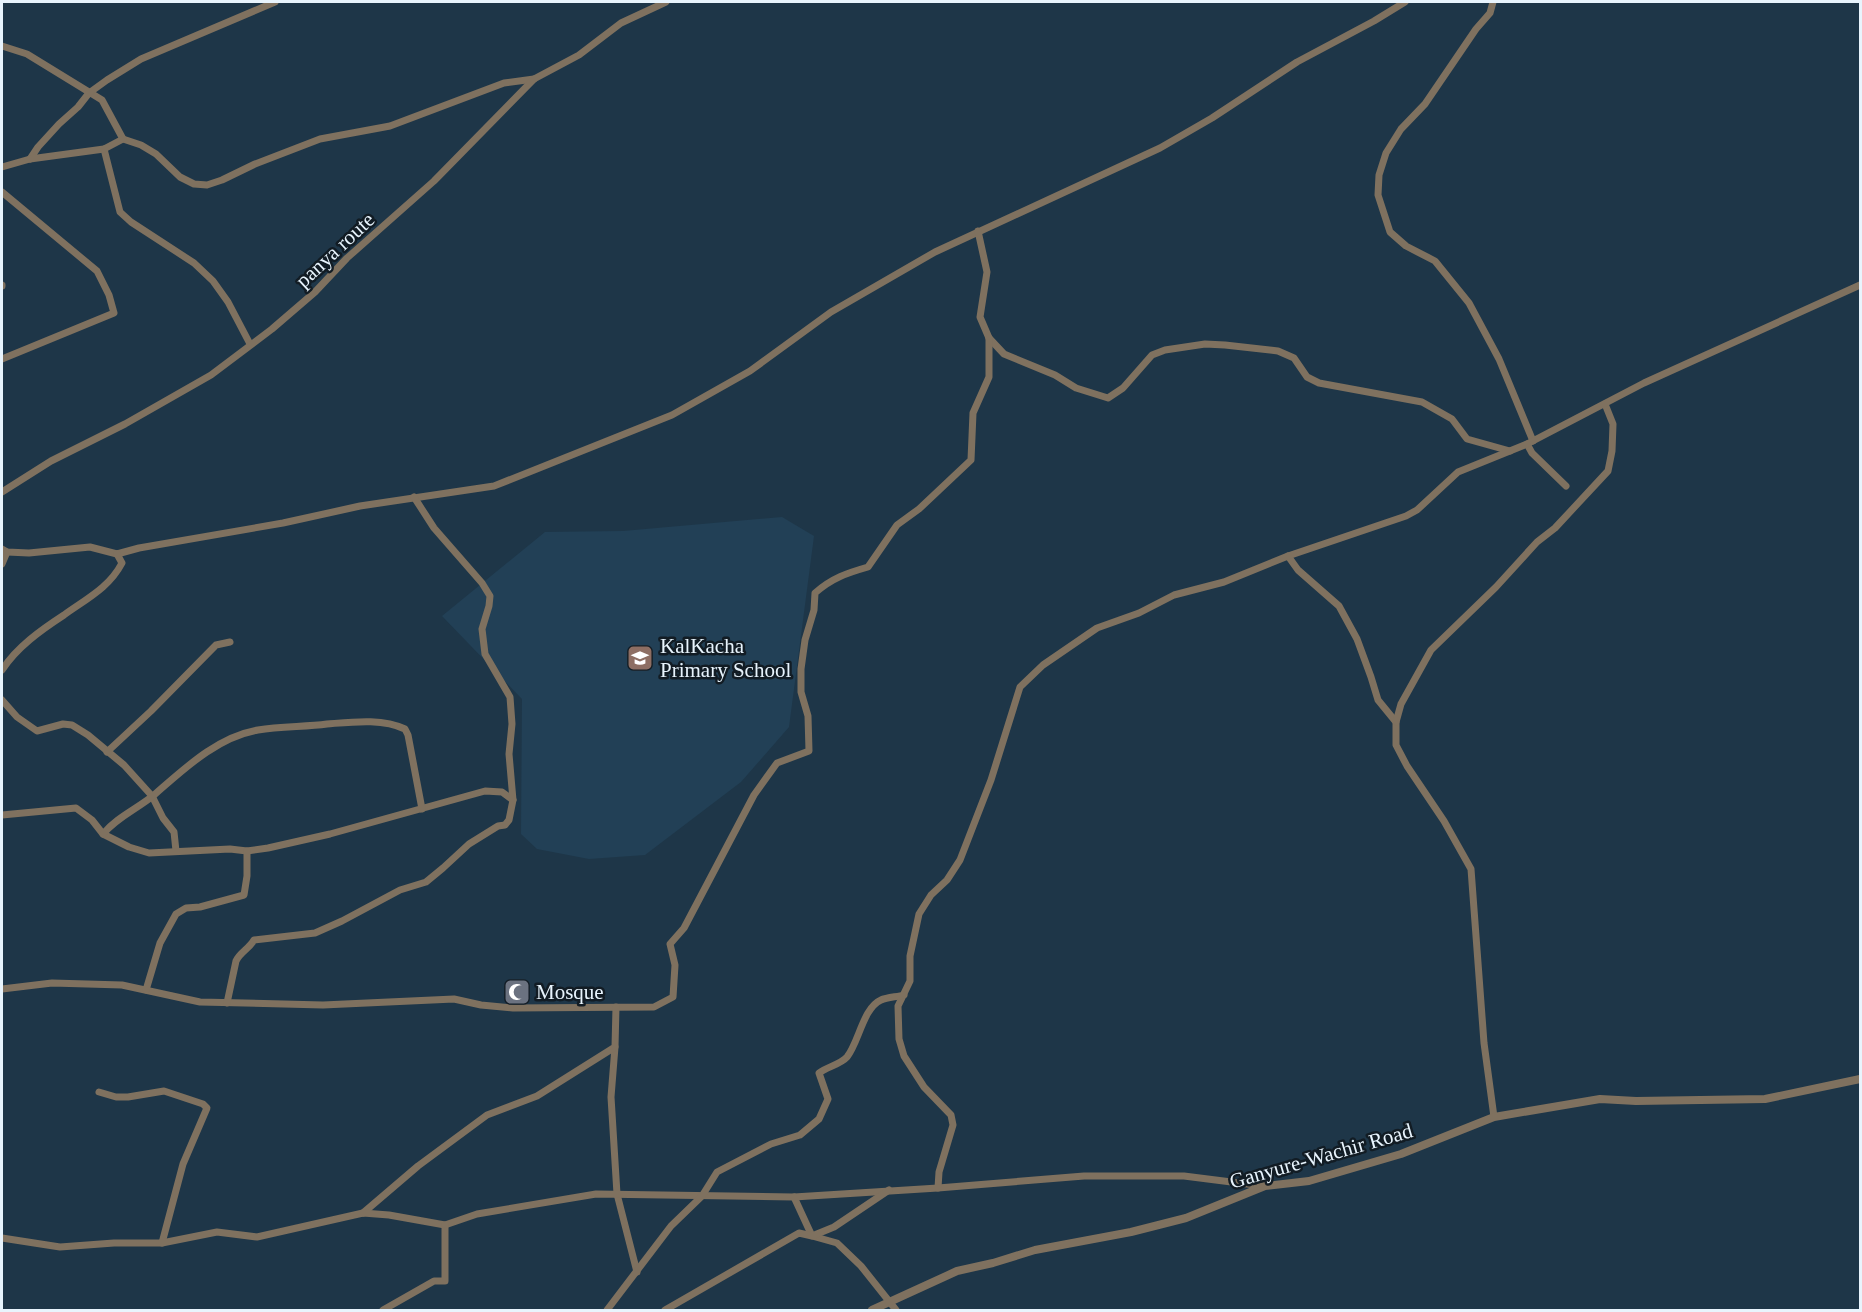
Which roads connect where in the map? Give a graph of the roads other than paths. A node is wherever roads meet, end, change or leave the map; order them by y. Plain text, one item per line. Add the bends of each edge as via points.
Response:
1 (275, 2) edge
2 (666, 2) edge
3 (1405, 2) edge
4 (1493, 2) edge
5 (2, 46) edge
6 (534, 79) junction
7 (89, 93) junction
8 (123, 139) junction
9 (104, 149) junction
10 (30, 159) junction
11 (2, 167) edge
12 (2, 192) edge
13 (978, 231) junction
14 (1860, 285) edge
15 (989, 339) junction
16 (250, 344) junction
17 (2, 359) edge
18 (1605, 404) junction
19 (1530, 443) junction
20 (1510, 451) junction
21 (1566, 486) dead end
22 (2, 492) edge
23 (414, 497) junction
24 (4, 550) edge
25 (117, 554) junction
26 (1288, 556) junction
27 (2, 564) edge
28 (230, 642) dead end
29 (2, 670) edge
30 (2, 700) edge
31 (1396, 722) junction
32 (107, 752) junction
33 (152, 796) junction
34 (513, 800) junction
35 (422, 809) junction
36 (2, 815) edge
37 (103, 834) junction
38 (176, 851) junction
39 (247, 851) junction
40 (2, 989) edge
41 (146, 990) junction
42 (904, 995) junction
43 (227, 1003) junction
44 (616, 1007) junction
45 (615, 1047) junction
46 (1860, 1079) edge
47 (99, 1092) dead end
48 (1494, 1117) junction
49 (1265, 1186) junction
50 (938, 1188) junction
51 (890, 1190) junction
52 (617, 1194) junction
53 (702, 1196) junction
54 (794, 1197) junction
55 (363, 1213) junction
56 (445, 1225) junction
57 (812, 1236) junction
58 (2, 1238) edge
59 (162, 1242) junction
60 (637, 1272) junction
61 (890, 1302) junction
62 (383, 1311) edge
63 (607, 1311) edge
64 (665, 1311) edge
65 (872, 1311) edge
66 (896, 1311) edge

1 - 7 street via 141,59
2 - 6 street, panya route via 621,23 579,55
3 - 13 street via 1297,62 1160,148
4 - 19 street via 1490,13 1386,153 1378,195 1390,232 1406,246 1435,261 1469,303 1499,359
5 - 7 street via 27,54
6 - 8 street via 504,83 390,126 320,139 207,184 180,177 156,154
6 - 16 street, panya route via 434,181 347,258 315,292
7 - 8 street via 102,100
7 - 10 street
8 - 9 street
9 - 10 street
9 - 16 street via 120,212 194,263 213,281
10 - 11 street
12 - 17 street via 97,272 114,313
13 - 15 street via 987,272 981,317
13 - 23 street via 831,312 750,371 672,415 494,486
14 - 18 street via 1720,347
15 - 20 street via 1004,354 1076,388 1108,398 1123,388 1152,355 1165,350 1205,344 1278,351 1294,358 1307,377 1318,383 1422,402 1452,419 1467,439
15 - 44 street via 988,377 974,413 971,459 897,525 868,567 829,581 816,593 801,669 810,751 777,763 754,795 684,928 670,944 675,964 673,997 654,1007
16 - 22 street, panya route via 211,375 51,461
18 - 19 street
18 - 31 street via 1613,424 1608,471 1431,650 1401,704
19 - 20 street
19 - 21 street via 1532,453
20 - 26 street via 1458,471 1406,516
23 - 25 street
23 - 34 street via 434,528 490,596 482,629 485,654 510,697
24 - 25 street via 29,553 90,547
24 - 27 street
25 - 29 street via 122,563 102,590 32,639
26 - 31 street via 1339,606 1378,700
26 - 42 street via 1224,582 1174,595 1097,628 1043,665 1020,687 991,780 960,860 919,914 910,956 910,981
28 - 32 street via 216,645
30 - 32 street via 32,728 72,725
31 - 48 street via 1396,745 1472,869
32 - 33 street
33 - 35 street via 190,762 243,734 378,722 405,729
33 - 37 street
33 - 38 street via 174,832
34 - 35 street via 502,792 485,791
34 - 43 street via 505,825 469,844 426,882 400,890 315,933 254,940 236,961
35 - 39 street via 281,846
36 - 37 street via 76,808
37 - 38 street via 149,853
38 - 39 street
39 - 41 street via 244,895 186,908 176,914 160,942
40 - 41 street via 52,983 122,985
41 - 43 street via 200,1002
42 - 50 street via 898,1006 904,1056 924,1087 951,1115 953,1125
42 - 53 street via 874,1005 848,1055 819,1073 828,1099 819,1119 800,1135 771,1144 717,1172
43 - 44 street via 322,1005 454,999 513,1008
44 - 45 street
45 - 52 street via 611,1097
45 - 55 street via 537,1096 486,1115
46 - 48 street, Ganyure-Wachir Road via 1766,1099 1600,1099
47 - 59 street via 128,1097 165,1092 207,1108 183,1164
48 - 49 street, Ganyure-Wachir Road via 1401,1154 1309,1181
49 - 50 street via 1184,1176 1084,1176
49 - 61 street, Ganyure-Wachir Road via 1186,1218 957,1271
50 - 51 street
51 - 54 street
51 - 57 street via 834,1227
52 - 53 street
52 - 56 street via 477,1214
52 - 60 street
53 - 54 street
53 - 60 street via 671,1226
54 - 57 street
55 - 56 street
55 - 59 street via 257,1237 217,1232
56 - 62 street via 444,1281 434,1281
57 - 61 street via 837,1243
57 - 64 street via 799,1233
58 - 59 street via 60,1247
60 - 63 street
61 - 65 street, Ganyure-Wachir Road
61 - 66 street

